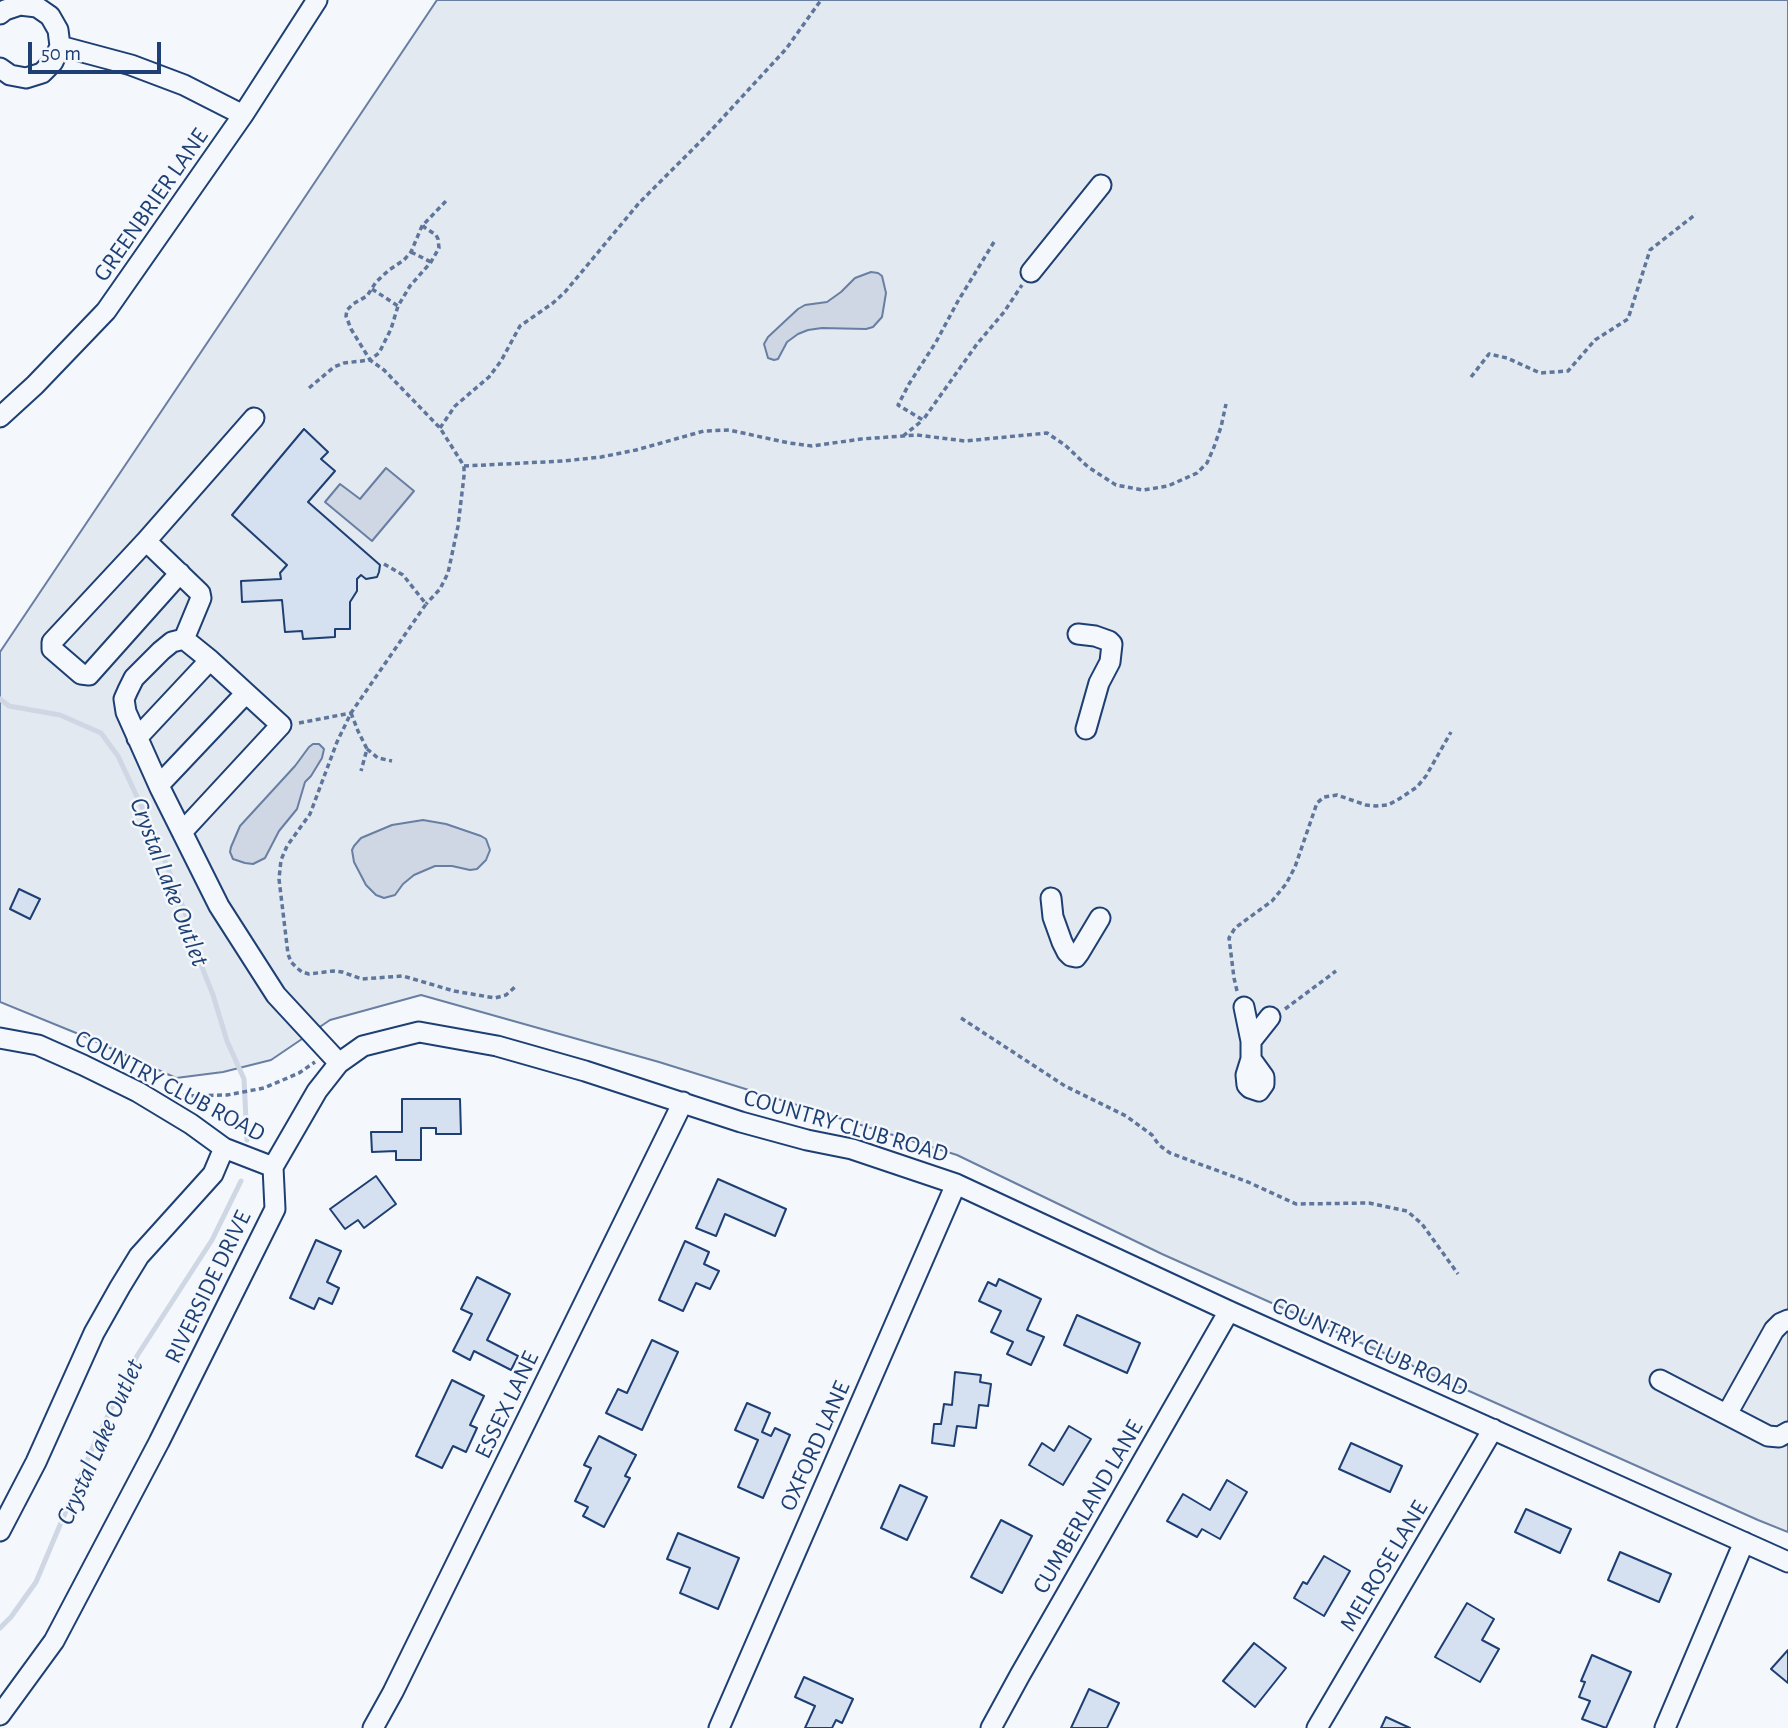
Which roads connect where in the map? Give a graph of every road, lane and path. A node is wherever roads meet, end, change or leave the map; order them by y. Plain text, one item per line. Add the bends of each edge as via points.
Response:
1 (317, 0) edge
2 (821, 0) edge
3 (0, 14) edge
4 (60, 46) junction
5 (0, 68) edge
6 (243, 115) junction
7 (1101, 185) dead end
8 (446, 201) dead end
9 (1696, 214) dead end
10 (423, 225) junction
11 (994, 242) dead end
12 (411, 252) junction
13 (431, 262) junction
14 (1031, 272) joint
15 (372, 289) junction
16 (398, 306) junction
17 (370, 360) junction
18 (1471, 377) dead end
19 (310, 388) dead end
20 (1226, 404) dead end
21 (0, 417) edge
22 (254, 418) dead end
23 (923, 420) junction
24 (440, 428) junction
25 (903, 436) junction
26 (464, 466) junction
27 (146, 541) junction
28 (384, 564) dead end
29 (180, 573) junction
30 (426, 604) junction
31 (1078, 634) dead end
32 (184, 639) junction
33 (210, 660) junction
34 (246, 693) junction
35 (351, 713) junction
36 (296, 723) dead end
37 (1086, 729) dead end
38 (1451, 732) dead end
39 (137, 738) junction
40 (368, 749) junction
41 (392, 761) dead end
42 (362, 771) dead end
43 (159, 785) junction
44 (182, 832) junction
45 (1051, 898) dead end
46 (1100, 918) dead end
47 (1336, 971) dead end
48 (515, 987) dead end
49 (1244, 1007) joint
50 (1270, 1017) joint
51 (961, 1018) dead end
52 (0, 1038) edge
53 (340, 1063) junction
54 (256, 1089) dead end
55 (233, 1093) dead end
56 (683, 1102) junction
57 (224, 1148) junction
58 (273, 1167) junction
59 (956, 1184) junction
60 (1458, 1274) dead end
61 (1229, 1311) junction
62 (1788, 1320) edge
63 (1660, 1380) dead end
64 (1727, 1414) junction
65 (1493, 1429) junction
66 (1788, 1432) edge
67 (0, 1531) edge
68 (1744, 1542) junction
69 (1788, 1562) edge
70 (0, 1716) edge
71 (373, 1728) edge
72 (719, 1728) edge
73 (991, 1728) edge
74 (1317, 1728) edge
75 (1665, 1728) edge

1 - 6 street, GREENBRIER LANE
2 - 24 path via 786,48 639,204 565,292 520,326 489,377 455,406
3 - 4 street via 20,5 37,7 50,16
4 - 5 street via 42,73 26,78
4 - 6 street via 131,65
6 - 21 street, GREENBRIER LANE via 106,311
7 - 14 street
8 - 10 path
9 - 18 path via 1650,250 1628,319 1595,340 1568,371 1540,373 1489,355
10 - 12 path
10 - 13 path via 440,243
11 - 23 path via 898,405
12 - 13 path
12 - 15 path
13 - 16 path
14 - 23 path
15 - 16 path
15 - 17 path via 346,313
16 - 17 path via 379,353
17 - 19 path via 334,367
17 - 24 path
20 - 25 path via 1214,447 1197,474 1143,490 1116,485 1047,433 965,441
22 - 27 street
23 - 25 path
24 - 26 path
25 - 26 path via 812,446 729,430 704,431 601,457
26 - 30 path via 447,573
27 - 29 street
27 - 29 street via 52,642 52,649 89,675
28 - 30 path via 403,575
29 - 32 street via 201,598
30 - 35 path
31 - 37 street via 1112,644
32 - 33 street
32 - 39 street via 161,651 128,690 126,712
33 - 34 street
33 - 39 street
34 - 43 street
34 - 44 street via 281,725
35 - 36 path
35 - 40 path
35 - 48 path via 310,814 281,860 279,879 291,962 309,974 333,971 362,979 403,976 495,998
38 - 49 path via 1426,776 1388,805 1366,805 1337,795 1318,803 1286,884 1229,938 1234,978
39 - 43 street
40 - 41 path
40 - 42 path
43 - 44 street
44 - 53 street via 219,906 276,995
45 - 46 street via 1053,917 1071,956 1076,957
47 - 50 path
49 - 50 street via 1251,1050
51 - 60 path via 1065,1086 1126,1116 1170,1153 1296,1204 1369,1203 1407,1212 1422,1224
52 - 57 street, COUNTRY CLUB ROAD via 38,1045 127,1087
53 - 56 street, COUNTRY CLUB ROAD via 363,1046 419,1032 497,1046
53 - 58 street, COUNTRY CLUB ROAD via 317,1091
54 - 55 path
56 - 59 street, COUNTRY CLUB ROAD via 852,1149
56 - 71 street, ESSEX LANE
57 - 58 street, COUNTRY CLUB ROAD
57 - 67 street, RIVERSIDE DRIVE via 213,1174 139,1256 120,1287
58 - 70 street, RIVERSIDE DRIVE via 275,1209 159,1443 54,1641
59 - 61 street, COUNTRY CLUB ROAD
59 - 72 street, OXFORD LANE
61 - 65 street, COUNTRY CLUB ROAD
61 - 73 street, CUMBERLAND LANE
62 - 64 street via 1774,1331
63 - 64 street
64 - 66 street via 1768,1436
65 - 68 street, COUNTRY CLUB ROAD
65 - 74 street, MELROSE LANE
68 - 69 street, COUNTRY CLUB ROAD
68 - 75 street

